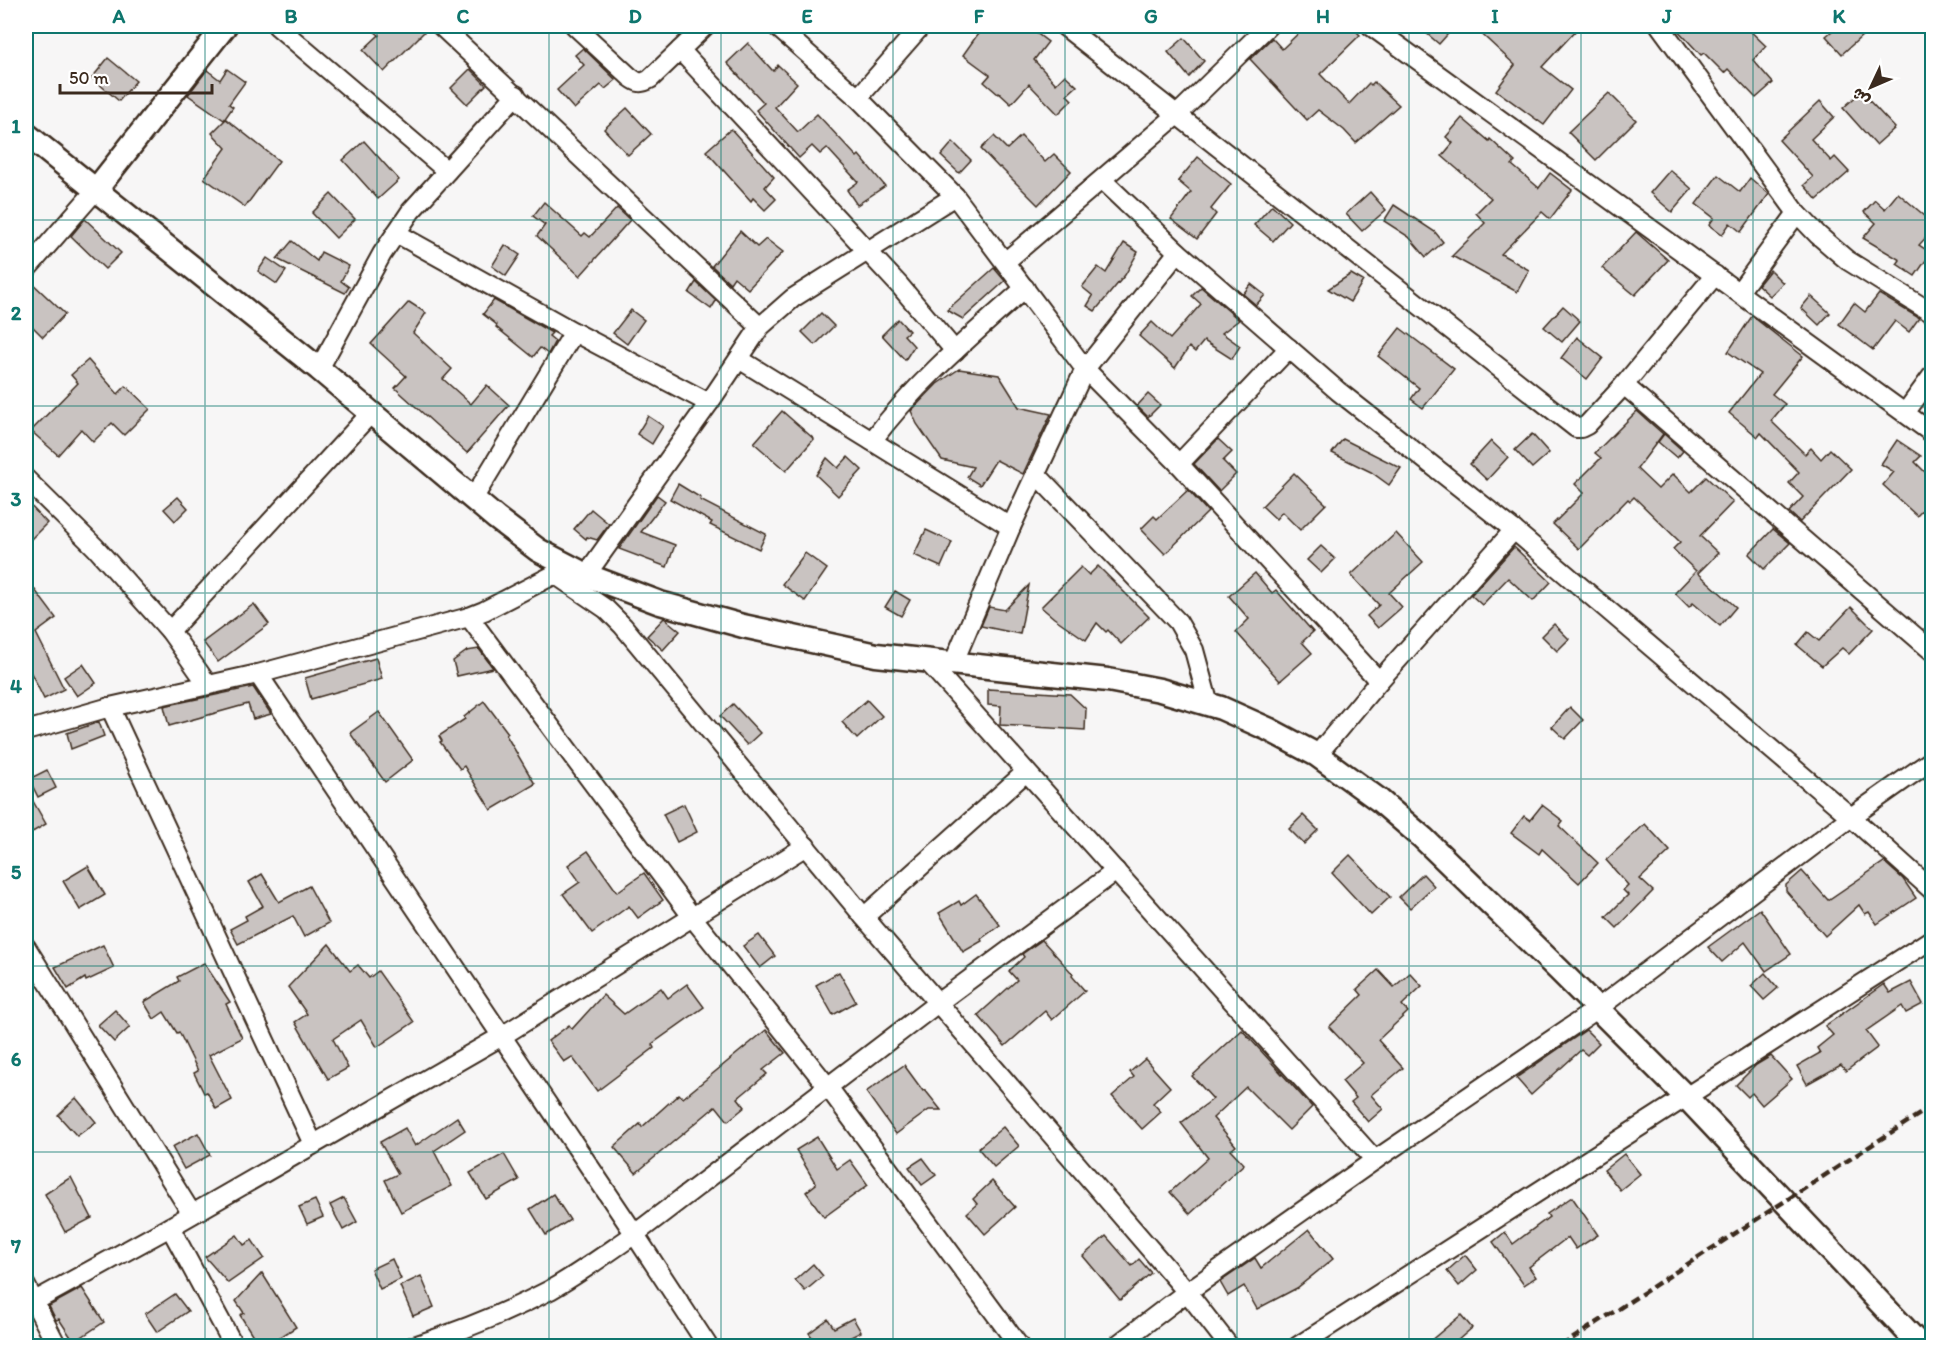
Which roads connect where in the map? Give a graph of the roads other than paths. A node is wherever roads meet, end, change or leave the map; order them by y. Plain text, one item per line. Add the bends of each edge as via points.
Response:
1 (225, 26) edge
2 (277, 26) edge
3 (441, 26) edge
4 (575, 26) edge
5 (705, 26) edge
6 (776, 26) edge
7 (921, 26) edge
8 (1064, 26) edge
9 (1268, 26) edge
10 (1371, 26) edge
11 (1660, 26) edge
12 (680, 50) junction
13 (516, 95) junction
14 (858, 98) junction
15 (1178, 114) junction
16 (26, 134) edge
17 (447, 171) junction
18 (1102, 180) junction
19 (95, 191) junction
20 (955, 196) junction
21 (1797, 213) junction
22 (396, 233) junction
23 (867, 250) junction
24 (1178, 252) junction
25 (1005, 262) junction
26 (26, 270) edge
27 (1715, 275) junction
28 (1024, 288) junction
29 (1739, 292) junction
30 (1932, 313) edge
31 (760, 327) junction
32 (574, 332) junction
33 (1289, 348) junction
34 (956, 351) junction
35 (739, 359) junction
36 (320, 369) junction
37 (1085, 369) junction
38 (1932, 376) edge
39 (1624, 385) junction
40 (709, 403) junction
41 (371, 413) junction
42 (1905, 414) junction
43 (1932, 433) edge
44 (872, 441) junction
45 (1179, 464) junction
46 (1037, 475) junction
47 (26, 479) edge
48 (473, 499) junction
49 (1011, 527) junction
50 (1514, 530) junction
51 (570, 572) junction
52 (469, 617) junction
53 (170, 631) junction
54 (1932, 651) edge
55 (927, 661) junction
56 (953, 664) junction
57 (258, 674) junction
58 (1379, 681) junction
59 (208, 685) junction
60 (1209, 705) junction
61 (110, 707) junction
62 (26, 731) edge
63 (1317, 755) junction
64 (1932, 760) edge
65 (1026, 772) junction
66 (1851, 817) junction
67 (806, 846) junction
68 (1116, 871) junction
69 (1932, 890) edge
70 (864, 917) junction
71 (693, 918) junction
72 (1932, 939) edge
73 (26, 947) edge
74 (939, 1002) junction
75 (1598, 1009) junction
76 (502, 1036) junction
77 (828, 1087) junction
78 (1686, 1097) junction
79 (313, 1144) junction
80 (1375, 1160) junction
81 (192, 1214) junction
82 (170, 1227) junction
83 (634, 1234) junction
84 (1187, 1292) junction
85 (28, 1298) edge
86 (463, 1339) edge
87 (57, 1347) edge
88 (234, 1347) edge
89 (414, 1347) edge
90 (708, 1347) edge
91 (1019, 1347) edge
92 (1116, 1347) edge
93 (1229, 1347) edge
94 (1298, 1347) edge
95 (1921, 1347) edge

1 - 19 street
2 - 17 street
3 - 13 street
4 - 12 street via 637,82 650,79
5 - 12 street
6 - 14 street
7 - 14 street
8 - 15 street
9 - 15 street
10 - 27 street
11 - 21 street
12 - 23 street
13 - 17 street
13 - 31 street
14 - 20 street
15 - 18 street
15 - 39 street via 1576,428 1587,425
16 - 19 street
17 - 22 street
18 - 24 street
18 - 25 street
19 - 26 street
19 - 36 street
20 - 23 street
20 - 25 street
21 - 29 street
21 - 30 street via 1847,260
22 - 32 street
22 - 36 street
23 - 31 street via 793,298
23 - 34 street
24 - 33 street
24 - 37 street
25 - 28 street
27 - 29 street
27 - 39 street
28 - 34 street
28 - 37 street
29 - 42 street
31 - 35 street
32 - 40 street
32 - 48 street
33 - 45 street
33 - 50 street
34 - 44 street via 892,414
35 - 40 street
35 - 44 street
36 - 41 street
37 - 45 street
37 - 46 street
38 - 42 street
39 - 54 street
40 - 51 street
41 - 48 street
41 - 53 street
42 - 43 street
44 - 49 street
45 - 58 street
46 - 49 street
46 - 60 street via 1178,622 1194,650
47 - 53 street via 95,547
48 - 51 street
49 - 56 street
50 - 58 street
50 - 66 street
51 - 52 street
51 - 55 street via 743,626
51 - 67 street via 623,626
52 - 57 street
52 - 71 street
53 - 59 street
55 - 56 street
55 - 65 street
56 - 60 street via 1108,680
57 - 59 street
57 - 76 street
58 - 63 street
59 - 61 street
60 - 63 street via 1268,729
61 - 62 street
61 - 79 street
63 - 75 street via 1423,838
64 - 66 street
65 - 68 street
65 - 70 street
66 - 69 street
66 - 75 street
67 - 70 street
67 - 71 street
68 - 74 street
68 - 80 street
70 - 74 street
71 - 76 street
71 - 77 street
72 - 78 street
73 - 81 street
74 - 77 street
74 - 84 street
75 - 78 street
75 - 80 street
76 - 79 street
76 - 83 street
77 - 83 street
77 - 91 street
78 - 94 street
78 - 95 street
79 - 81 street
80 - 84 street
81 - 82 street
82 - 85 street
82 - 88 street
83 - 86 street via 551,1289
83 - 90 street
84 - 92 street
84 - 93 street
85 - 87 street
86 - 89 street

